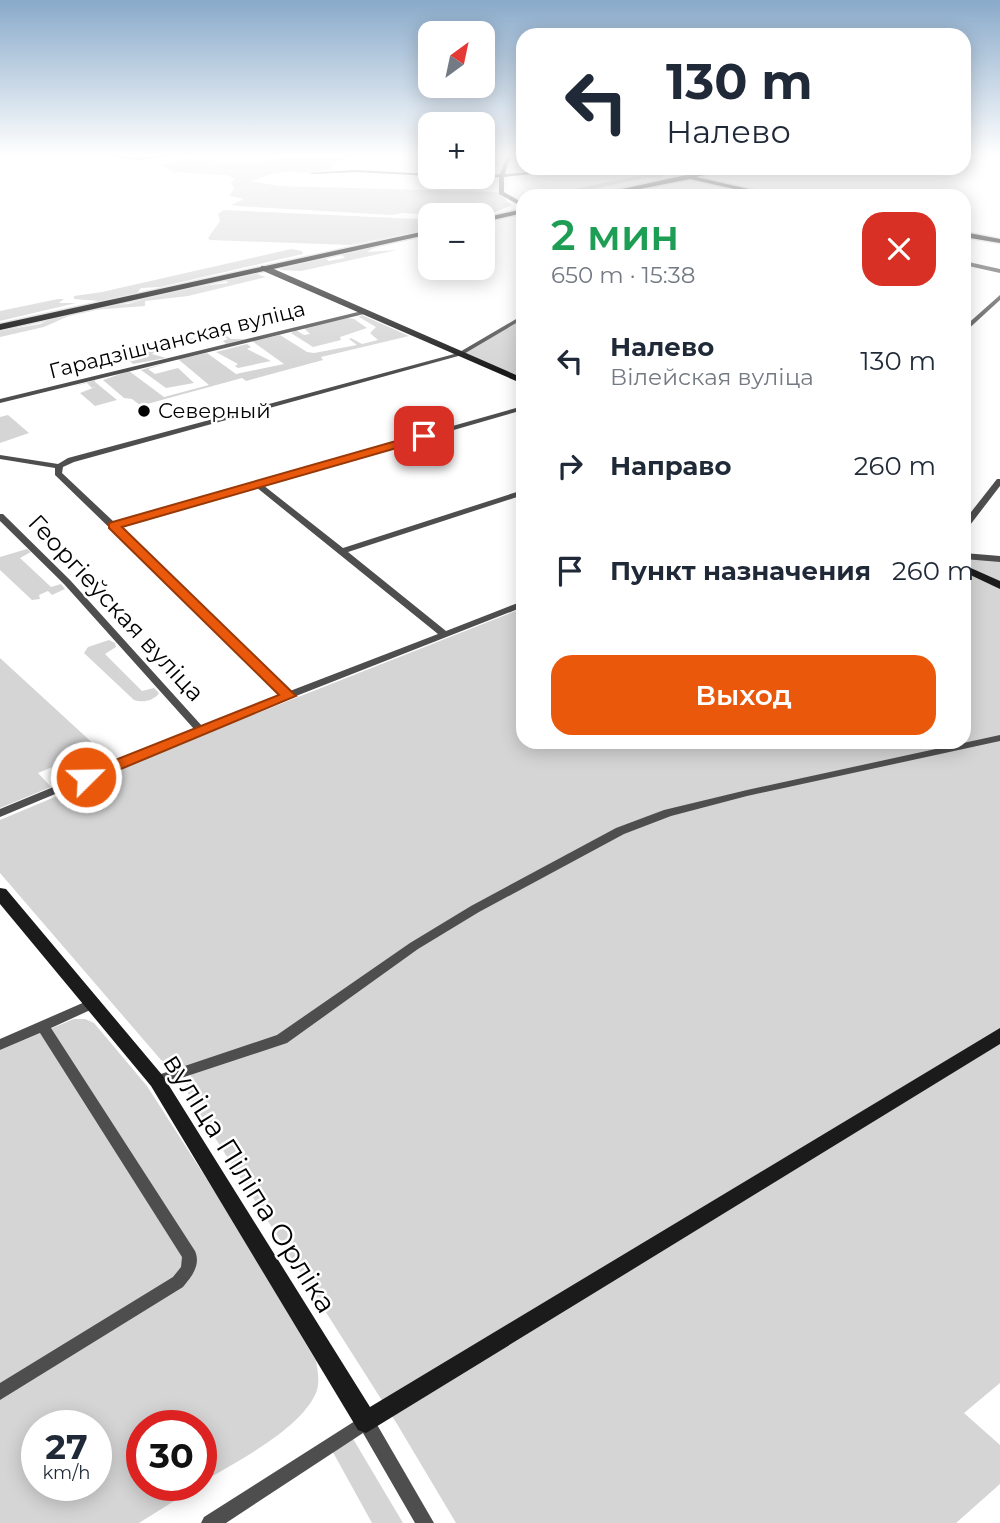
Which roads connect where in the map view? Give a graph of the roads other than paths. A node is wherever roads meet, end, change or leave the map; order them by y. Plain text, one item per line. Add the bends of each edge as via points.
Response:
1 (418, 235) edge
2 (971, 235) edge
3 (1000, 241) edge
4 (971, 264) edge
5 (264, 268) junction
6 (1000, 271) edge
7 (1000, 297) edge
8 (362, 313) junction
9 (516, 321) edge
10 (971, 324) edge
11 (0, 327) edge
12 (460, 354) junction
13 (516, 378) edge
14 (0, 401) edge
15 (516, 410) edge
16 (0, 457) edge
17 (59, 466) junction
18 (1000, 481) edge
19 (258, 484) junction
20 (516, 494) edge
21 (0, 516) edge
22 (971, 518) edge
23 (113, 526) junction
24 (344, 551) junction
25 (971, 557) edge
26 (1000, 559) edge
27 (971, 571) edge
28 (1000, 585) edge
29 (516, 607) edge
30 (444, 634) junction
31 (289, 696) junction
32 (200, 730) junction
33 (1000, 738) edge
34 (971, 744) edge
35 (950, 749) edge
36 (0, 813) edge
37 (0, 892) edge
38 (94, 1003) junction
39 (43, 1026) junction
40 (1000, 1035) edge
41 (0, 1045) edge
42 (157, 1081) junction
43 (0, 1392) edge
44 (366, 1422) junction
45 (211, 1523) edge
46 (425, 1523) edge

1 - 5 main road
2 - 3 main road
4 - 6 street
5 - 8 street
5 - 11 main road
7 - 10 street
8 - 12 street
8 - 14 street, Гарадзішчанская вуліца
9 - 12 street
12 - 13 street
12 - 17 street
15 - 19 street
16 - 17 street
17 - 23 street via 58,473
18 - 22 street
19 - 23 street
19 - 24 street
20 - 24 street
21 - 32 street, Георгіеўская вуліца via 67,582
23 - 31 street
24 - 30 street
25 - 26 street
27 - 28 street
29 - 30 street
30 - 31 street
31 - 32 street
32 - 36 street
33 - 34 street
35 - 42 street via 744,794 668,813 620,831 414,946 282,1039
37 - 38 street, вуліца Піліпа Орліка
38 - 39 street
38 - 42 street, вуліца Піліпа Орліка
39 - 41 street
39 - 43 street via 191,1256 188,1270 178,1282
40 - 44 street
42 - 44 street, вуліца Піліпа Орліка
44 - 45 street
44 - 46 street, вуліца Піліпа Орліка

